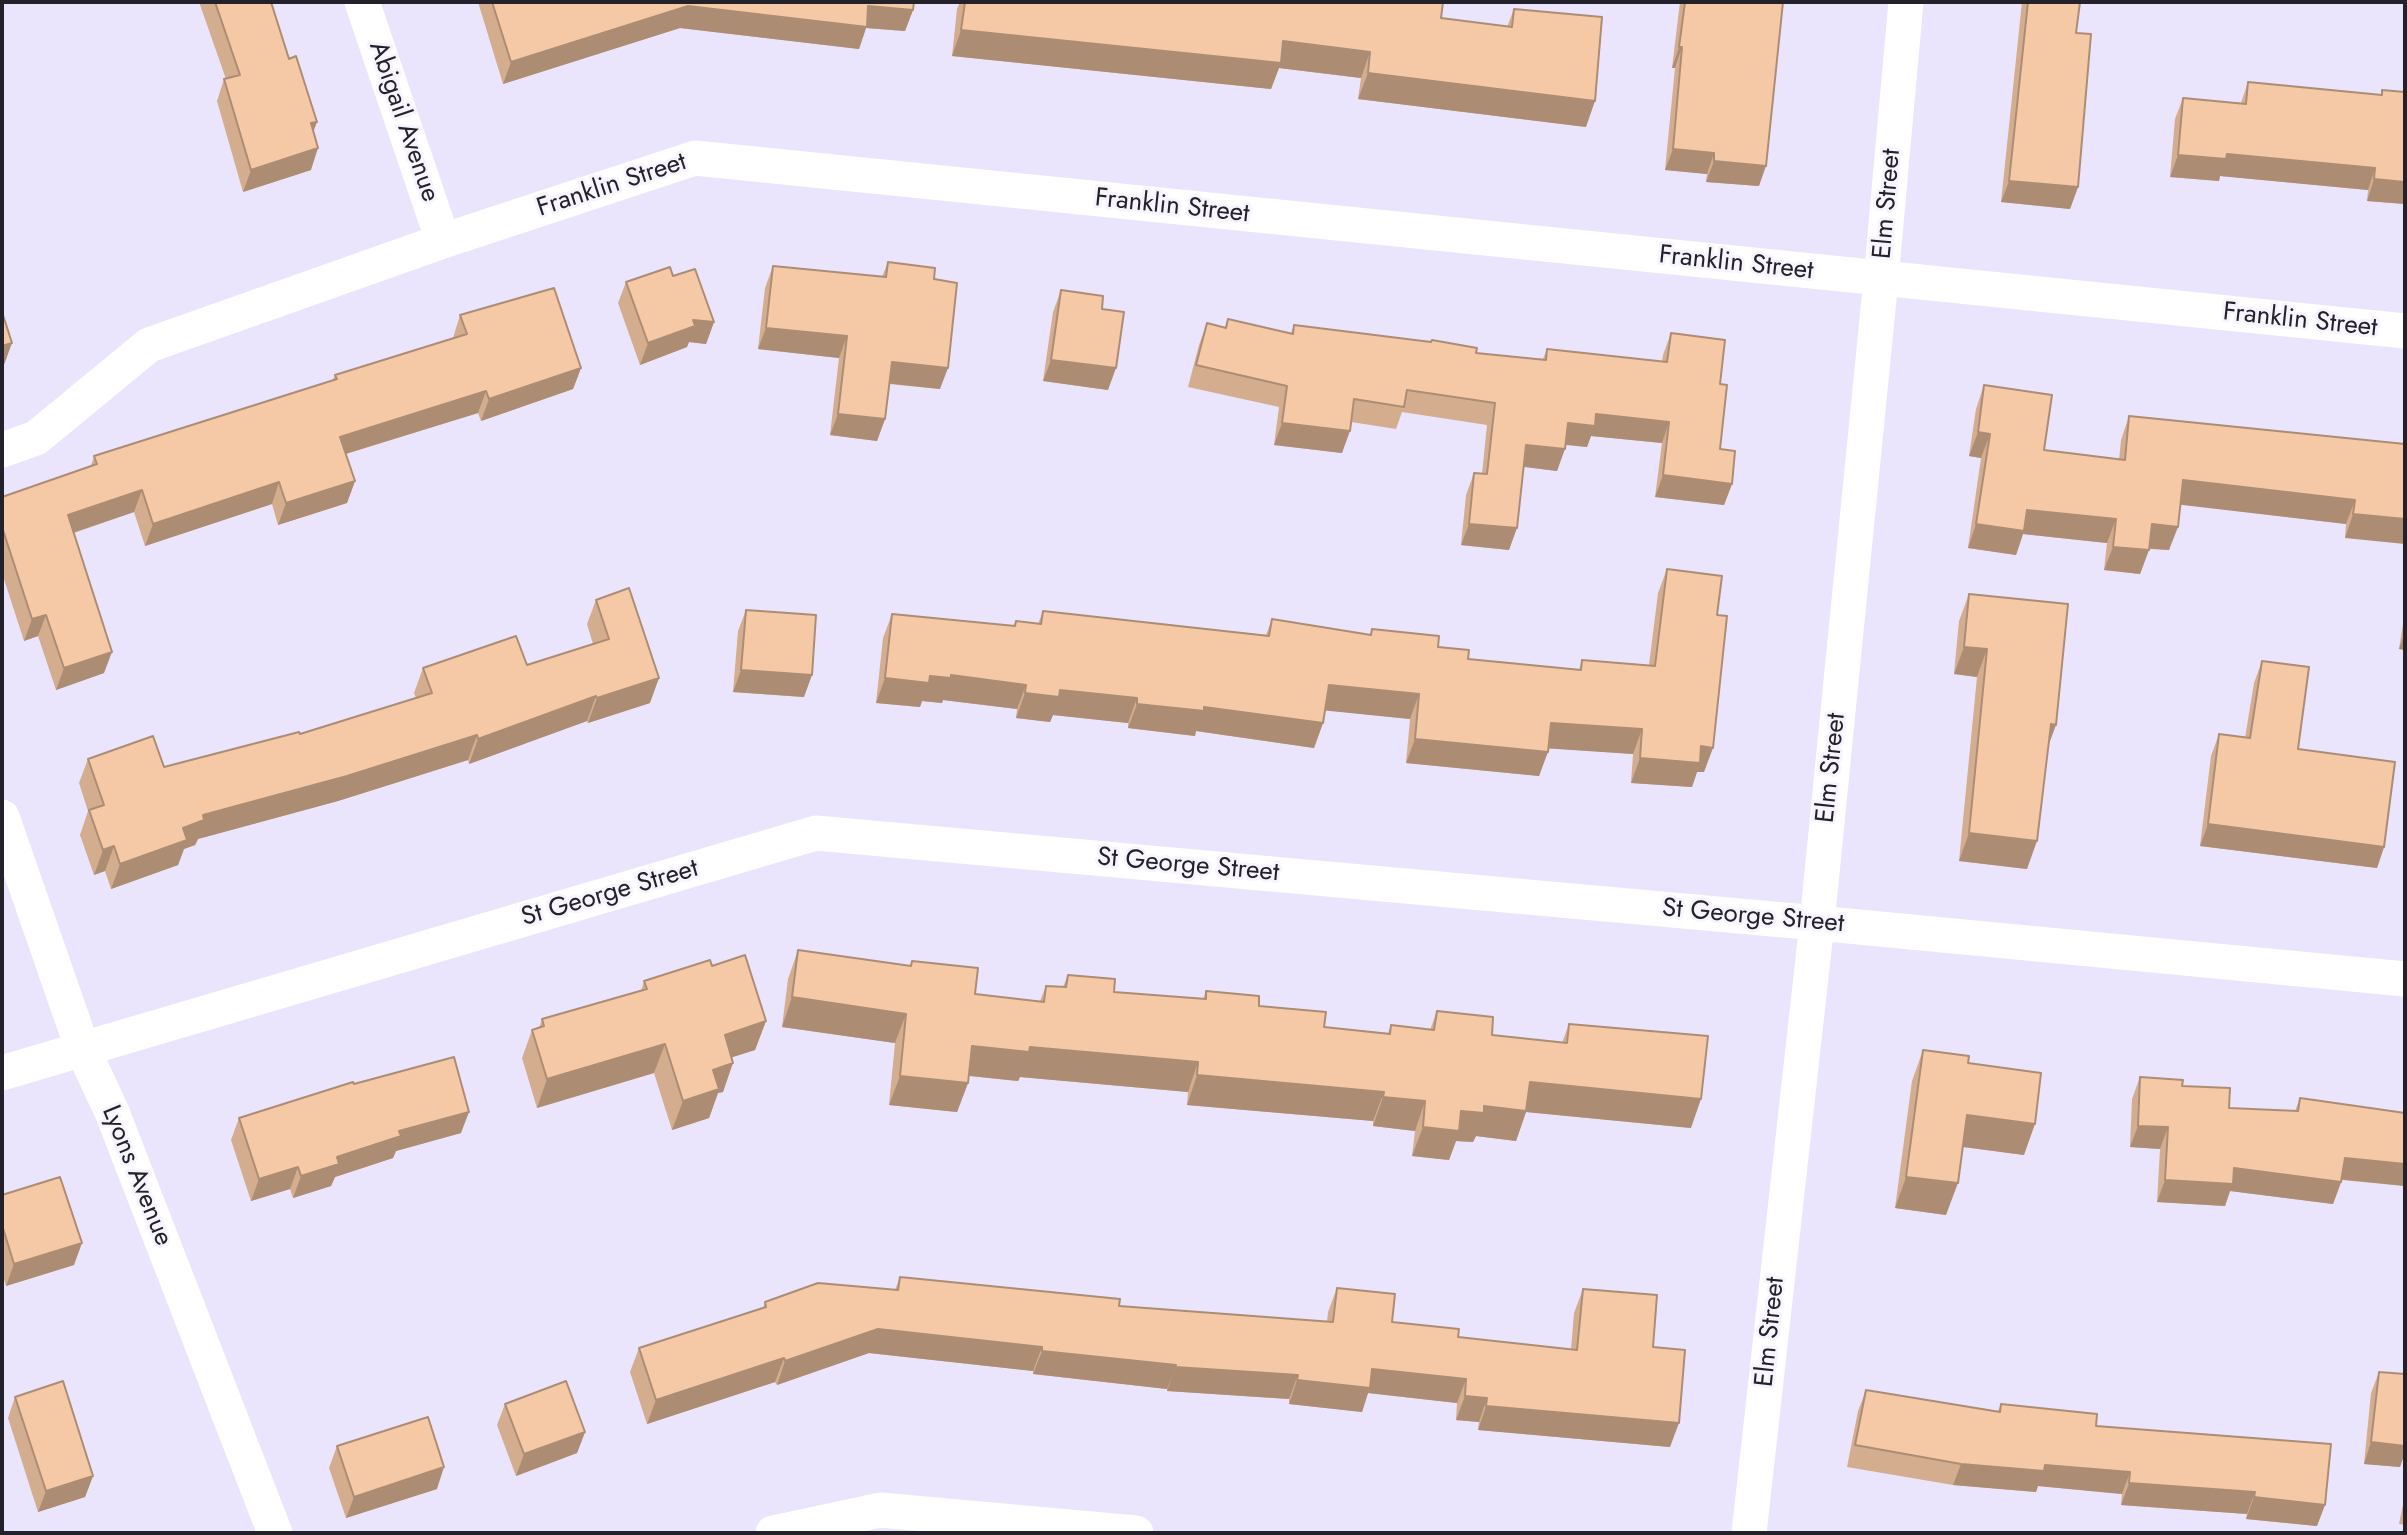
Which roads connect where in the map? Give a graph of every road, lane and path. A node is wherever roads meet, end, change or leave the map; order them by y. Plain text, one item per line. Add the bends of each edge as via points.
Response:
1 (362, 2) edge
2 (1906, 2) edge
3 (443, 241) junction
4 (1881, 279) junction
5 (2405, 331) edge
6 (2, 450) edge
7 (2, 817) edge
8 (1817, 922) junction
9 (2405, 979) edge
10 (83, 1050) junction
11 (2, 1073) edge
12 (275, 1533) edge
13 (773, 1533) edge
14 (1136, 1533) edge
15 (1749, 1533) edge

1 - 3 street, Abigail Avenue
2 - 4 street, Elm Street
3 - 4 street, Franklin Street via 695,158
3 - 6 street, Franklin Street via 149,345 36,438
4 - 5 street, Franklin Street
4 - 8 street, Elm Street
7 - 10 street, Lyons Avenue
8 - 9 street, St George Street
8 - 10 street, St George Street via 816,833
8 - 15 street, Elm Street
10 - 11 street, St George Street
10 - 12 street, Lyons Avenue via 112,1112
13 - 14 street via 880,1510

